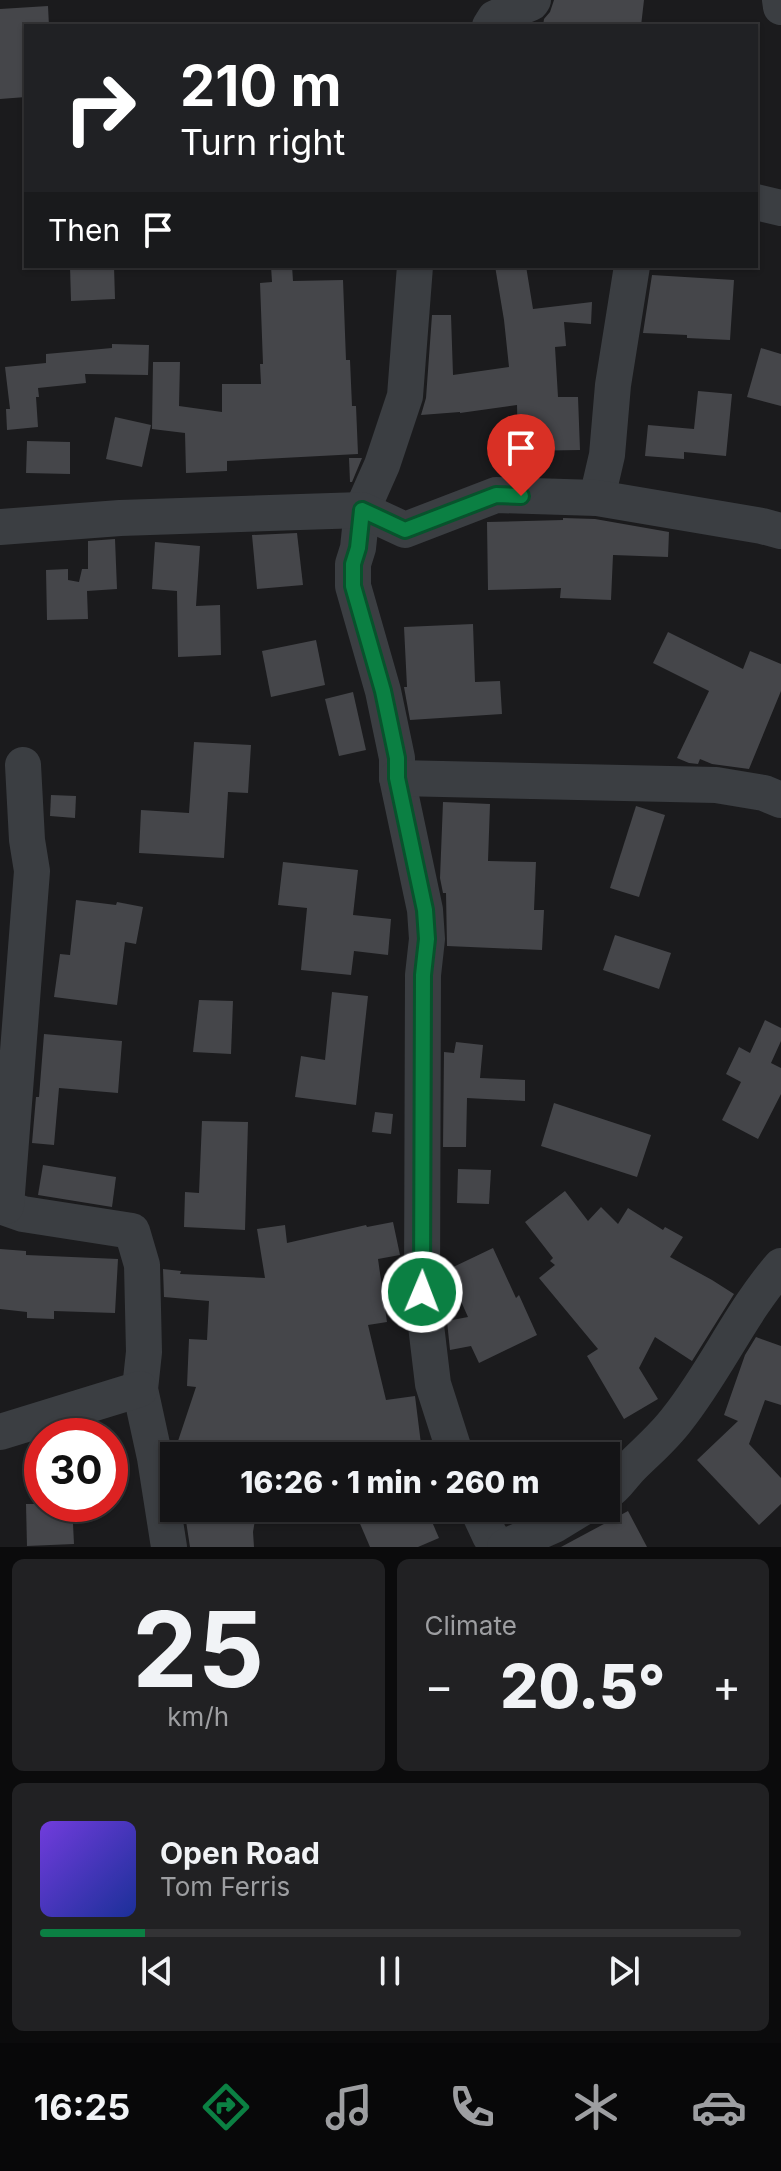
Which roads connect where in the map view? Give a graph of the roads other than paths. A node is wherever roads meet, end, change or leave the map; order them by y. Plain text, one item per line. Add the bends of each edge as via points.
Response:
1 (533, 0) edge
2 (780, 0) edge
3 (781, 7) edge
4 (491, 24) edge
5 (758, 202) edge
6 (781, 208) edge
7 (415, 268) edge
8 (632, 268) edge
9 (597, 498) junction
10 (362, 510) junction
11 (0, 527) edge
12 (781, 531) edge
13 (23, 765) dead end
14 (397, 778) junction
15 (781, 800) edge
16 (14, 839) edge
17 (3, 1206) edge
18 (781, 1266) edge
19 (140, 1389) junction
20 (0, 1432) edge
21 (452, 1442) edge
22 (620, 1481) edge
23 (484, 1522) edge
24 (559, 1522) edge
25 (169, 1547) edge
26 (503, 1547) edge

1 - 4 street
2 - 3 street
5 - 6 street
7 - 10 street via 405,396
8 - 9 street
9 - 10 street via 496,495 405,530
9 - 12 street
10 - 11 street
10 - 14 street via 353,586 383,691
13 - 16 street
14 - 15 street via 716,785
14 - 21 street via 427,939 422,1292 433,1384
16 - 17 street via 32,871
17 - 19 street via 23,1214 132,1231 142,1265
18 - 22 street via 679,1417
19 - 20 street
19 - 25 street
23 - 26 street
24 - 26 street

